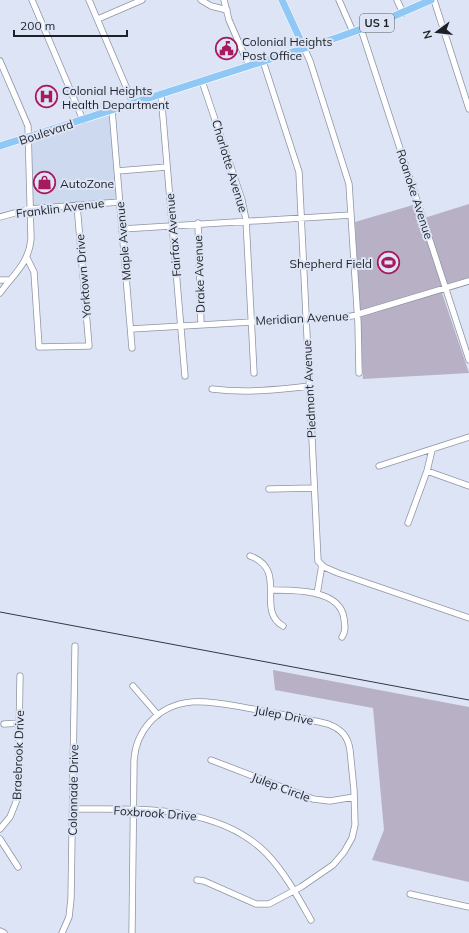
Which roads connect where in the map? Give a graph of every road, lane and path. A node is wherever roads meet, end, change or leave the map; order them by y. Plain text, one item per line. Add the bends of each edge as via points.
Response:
1 (32, 0) edge
2 (89, 0) edge
3 (142, 0) edge
4 (201, 0) edge
5 (224, 0) edge
6 (282, 0) edge
7 (339, 0) edge
8 (397, 0) edge
9 (432, 0) edge
10 (226, 10) junction
11 (403, 13) junction
12 (98, 19) junction
13 (362, 29) junction
14 (353, 32) junction
15 (304, 48) junction
16 (0, 61) edge
17 (263, 61) junction
18 (249, 66) junction
19 (202, 81) junction
20 (161, 94) junction
21 (133, 103) junction
22 (469, 109) edge
23 (112, 110) junction
24 (83, 120) junction
25 (29, 137) junction
26 (0, 146) edge
27 (167, 167) junction
28 (117, 171) junction
29 (120, 202) junction
30 (77, 205) junction
31 (30, 209) junction
32 (351, 215) junction
33 (0, 217) edge
34 (302, 217) junction
35 (246, 220) junction
36 (198, 223) junction
37 (172, 225) junction
38 (122, 229) junction
39 (27, 258) junction
40 (0, 280) edge
41 (10, 280) junction
42 (469, 281) edge
43 (446, 288) junction
44 (0, 293) edge
45 (357, 315) junction
46 (306, 318) junction
47 (251, 321) junction
48 (201, 324) junction
49 (181, 325) junction
50 (130, 329) junction
51 (132, 348) dead end
52 (469, 360) edge
53 (254, 373) dead end
54 (359, 373) dead end
55 (185, 376) dead end
56 (308, 386) junction
57 (212, 389) dead end
58 (469, 437) edge
59 (432, 450) junction
60 (379, 466) dead end
61 (427, 471) junction
62 (469, 486) edge
63 (314, 488) junction
64 (269, 489) dead end
65 (408, 523) dead end
66 (250, 556) dead end
67 (322, 566) junction
68 (271, 590) junction
69 (316, 594) junction
70 (469, 618) edge
71 (283, 626) dead end
72 (342, 637) dead end
73 (75, 646) dead end
74 (20, 676) dead end
75 (134, 686) dead end
76 (158, 715) junction
77 (20, 723) junction
78 (4, 724) dead end
79 (211, 760) dead end
80 (354, 797) junction
81 (73, 809) junction
82 (133, 810) junction
83 (0, 829) edge
84 (0, 839) edge
85 (18, 867) dead end
86 (197, 880) dead end
87 (294, 890) junction
88 (410, 894) dead end
89 (469, 906) edge
90 (311, 920) dead end
91 (0, 931) edge
92 (4, 933) edge
93 (62, 933) edge
94 (132, 933) edge

1 - 24 street
2 - 12 street
3 - 12 street
4 - 10 street
5 - 10 street
6 - 15 main road
7 - 14 street
8 - 11 street
9 - 11 main road, Boulevard / US 1
9 - 22 street
10 - 18 street
11 - 13 main road, Boulevard / US 1
12 - 21 street
13 - 14 main road, Boulevard / US 1
13 - 43 street, Roanoke Avenue
14 - 15 main road, Boulevard / US 1
15 - 17 main road, Boulevard / US 1
15 - 32 street via 347,179
16 - 25 street via 28,126
17 - 18 main road, Boulevard / US 1
17 - 34 street, Piedmont Avenue via 298,165
18 - 19 main road, Boulevard / US 1
19 - 20 main road, Boulevard / US 1
19 - 35 street, Charlotte Avenue via 240,193
20 - 21 main road, Boulevard / US 1
20 - 27 street, Fairfax Avenue
21 - 23 main road, Boulevard / US 1
23 - 24 main road, Boulevard / US 1
23 - 28 street, Maple Avenue
24 - 25 main road, Boulevard / US 1
25 - 26 main road, Boulevard / US 1
25 - 31 street
27 - 28 street
27 - 37 street, Fairfax Avenue
28 - 29 street, Maple Avenue
29 - 30 street, Franklin Avenue
29 - 38 street, Maple Avenue
30 - 31 street, Franklin Avenue
30 - 39 street, Yorktown Drive via 89,346 39,347 34,272
31 - 33 street, Franklin Avenue
31 - 39 street
32 - 34 street
32 - 45 street
34 - 35 street
34 - 46 street, Piedmont Avenue
35 - 36 street
35 - 47 street, Charlotte Avenue
36 - 37 street
36 - 48 street, Drake Avenue
37 - 38 street
37 - 49 street, Fairfax Avenue
38 - 50 street, Maple Avenue
39 - 41 street
40 - 41 street
41 - 44 street
42 - 43 street, Meridian Avenue
43 - 45 street, Meridian Avenue
43 - 52 street, Roanoke Avenue
45 - 46 street, Meridian Avenue
45 - 54 street
46 - 47 street, Meridian Avenue
46 - 56 street, Piedmont Avenue
47 - 48 street, Meridian Avenue
47 - 53 street, Charlotte Avenue
48 - 49 street, Meridian Avenue
49 - 50 street, Meridian Avenue
49 - 55 street, Fairfax Avenue
50 - 51 street, Maple Avenue
56 - 57 street via 266,392
56 - 63 street, Piedmont Avenue
58 - 59 street
59 - 60 street
59 - 61 street
61 - 62 street
61 - 65 street
63 - 64 street
63 - 67 street, Piedmont Avenue via 318,557
66 - 68 street via 261,561 266,567
67 - 69 street
67 - 70 street
68 - 69 street via 300,590
68 - 71 street via 271,614 275,622
69 - 72 street via 333,601 341,608 345,629
73 - 81 street, Colonnade Drive
74 - 77 street, Braebrook Drive
75 - 76 street
76 - 80 street, Julep Drive via 176,704 201,701 334,726 343,732 348,740
76 - 82 street, Julep Drive via 145,729 134,754
77 - 78 street
77 - 83 street, Braebrook Drive via 18,801
79 - 80 street, Julep Circle via 313,799 330,801
80 - 87 street, Julep Drive via 355,825 352,838 344,852 326,870
81 - 82 street, Foxbrook Drive
81 - 93 street, Colonnade Drive via 70,911
82 - 87 street, Foxbrook Drive via 211,819 230,828 268,854
82 - 94 street, Julep Drive
84 - 85 street
86 - 87 street, Julep Drive via 259,904 274,903
87 - 90 street, Foxbrook Drive
88 - 89 street
91 - 92 street

